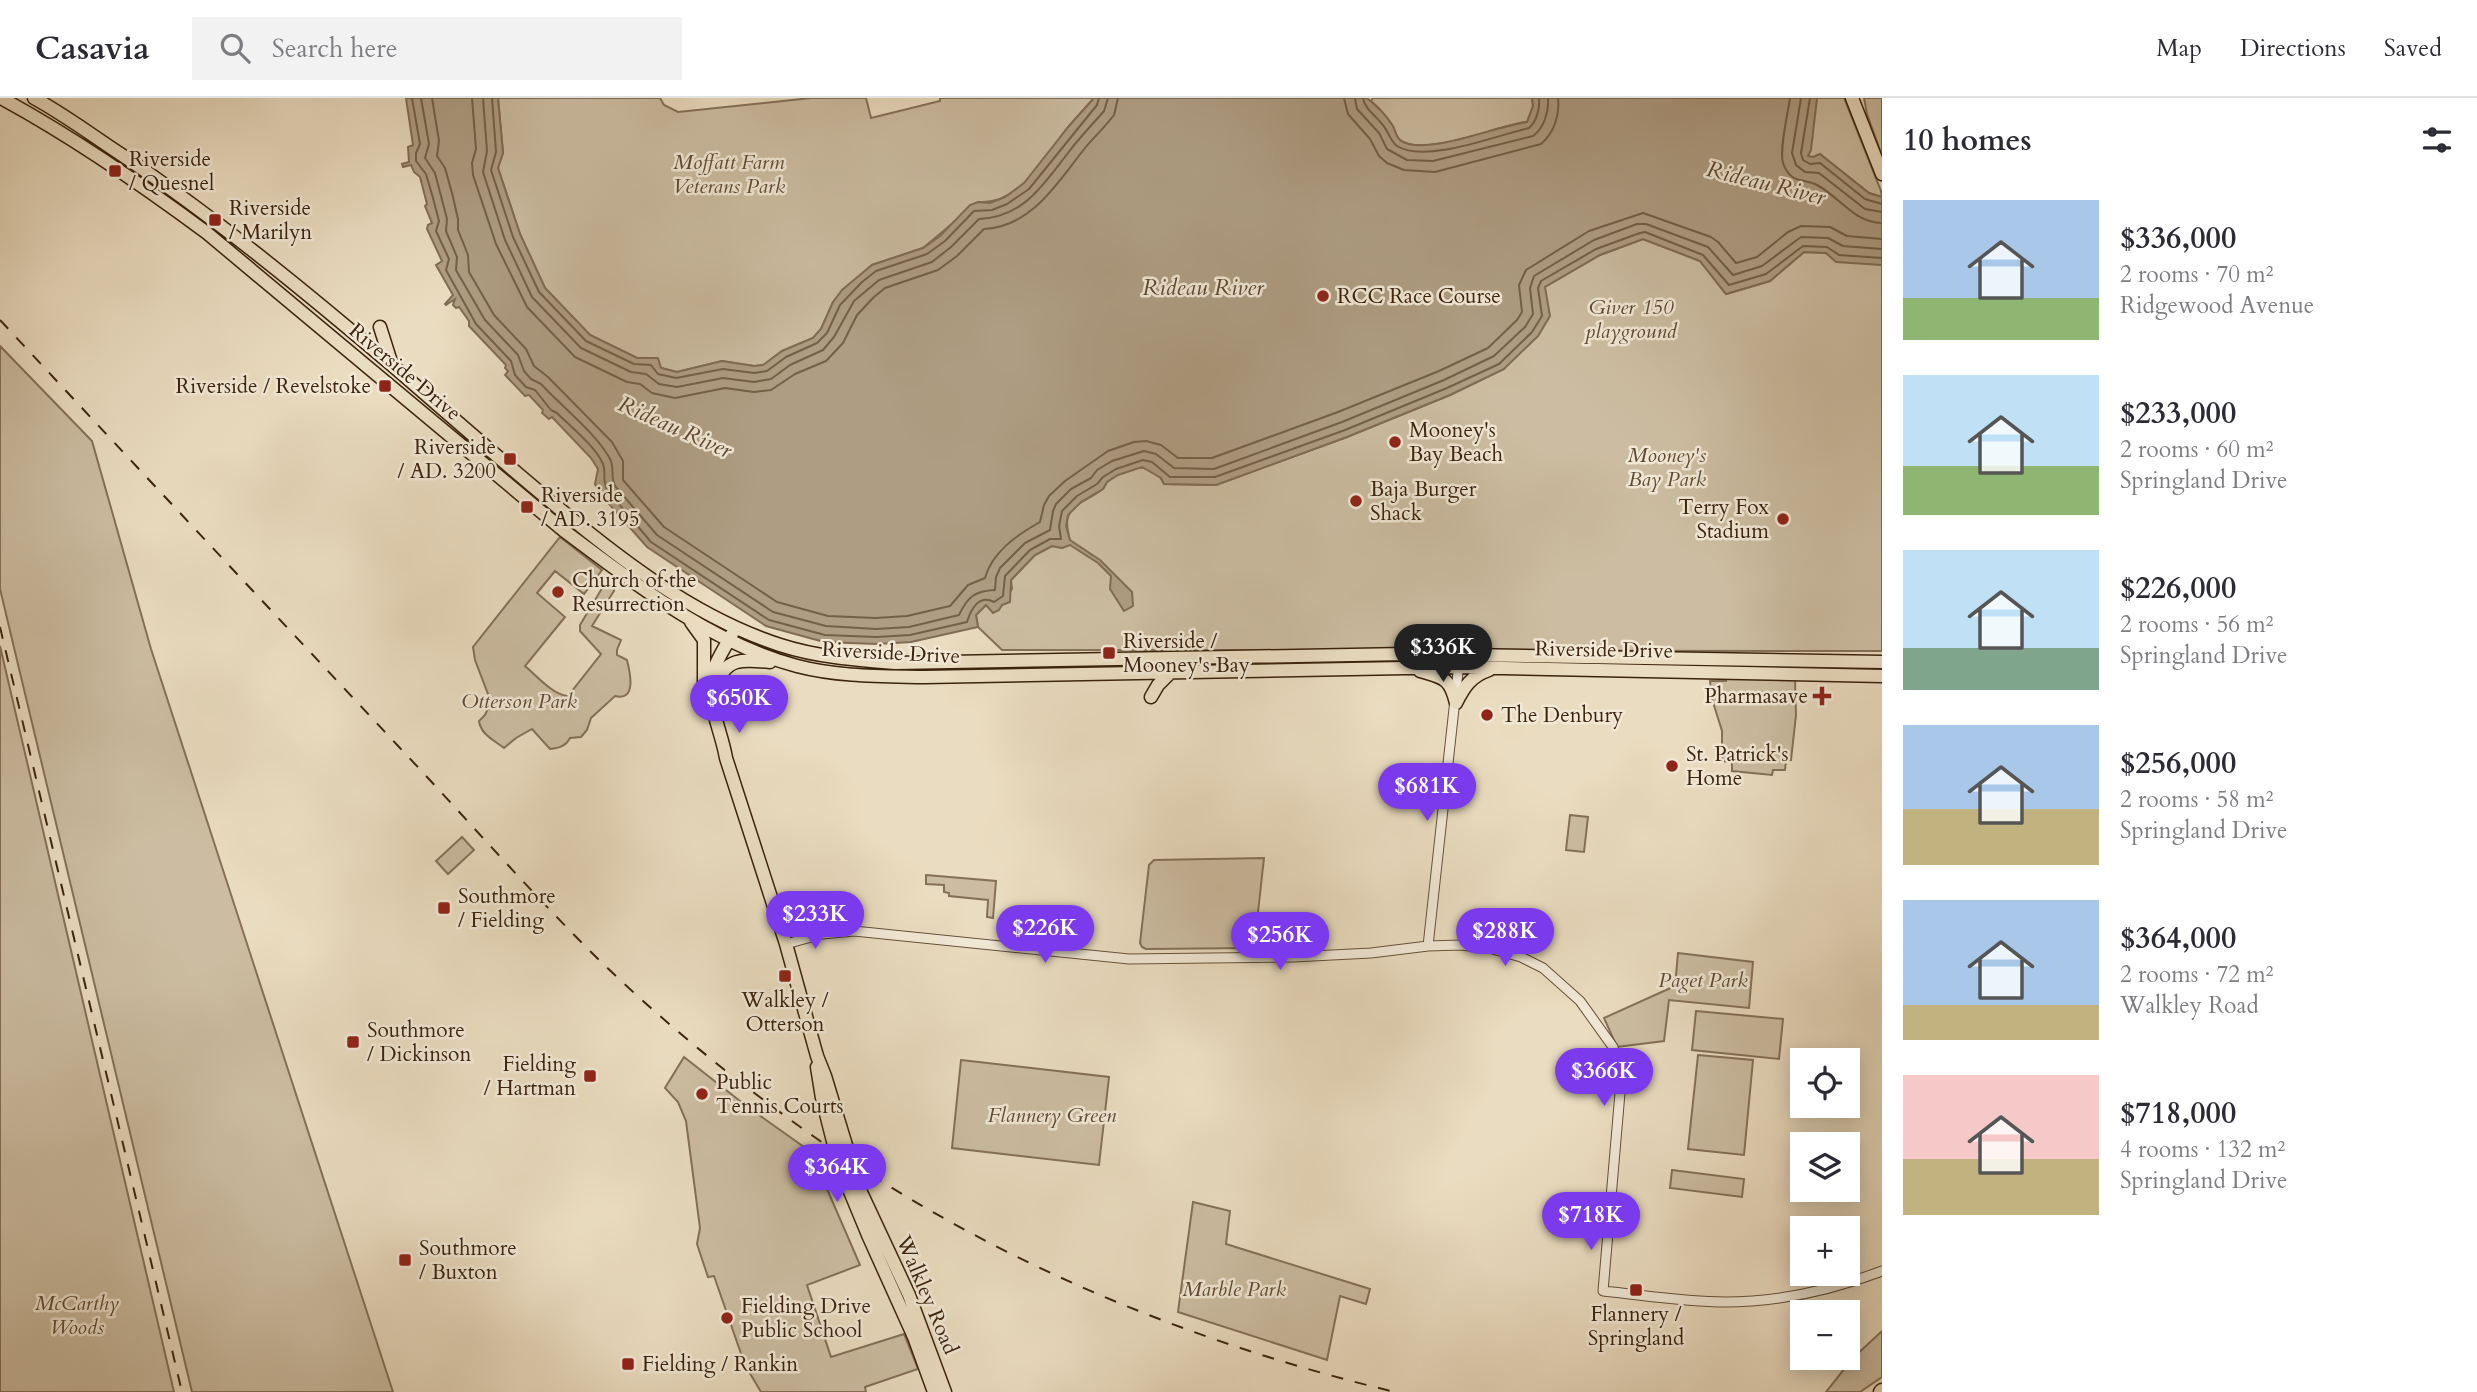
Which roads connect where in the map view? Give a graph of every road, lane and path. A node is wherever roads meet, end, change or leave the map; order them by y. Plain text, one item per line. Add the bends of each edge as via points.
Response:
1 (1, 98) edge
2 (34, 98) edge
3 (1852, 98) edge
4 (1862, 98) edge
5 (1870, 143) junction
6 (1882, 174) edge
7 (357, 336) junction
8 (392, 366) junction
9 (684, 614) junction
10 (733, 626) junction
11 (726, 638) junction
12 (1459, 661) junction
13 (1882, 662) edge
14 (797, 666) junction
15 (1800, 667) junction
16 (1410, 668) junction
17 (1495, 668) junction
18 (1138, 673) junction
19 (1170, 673) junction
20 (1882, 676) edge
21 (704, 694) junction
22 (1456, 703) junction
23 (716, 720) junction
24 (726, 758) junction
25 (786, 944) junction
26 (1428, 946) junction
27 (817, 1056) junction
28 (1882, 1271) edge
29 (934, 1392) edge
30 (945, 1392) edge

1 - 9 main road, Riverside Drive via 147,188 207,233 563,530
2 - 7 main road, Riverside Drive via 165,184
3 - 5 main road
4 - 5 main road
5 - 6 main road
7 - 8 main road, Riverside Drive
7 - 8 main road via 377,329
8 - 10 main road, Riverside Drive via 617,555
9 - 11 main road, Riverside Drive
9 - 21 main road via 704,640
10 - 11 main road, Walkley Road
10 - 12 main road, Riverside Drive via 803,651 895,663
11 - 14 main road, Riverside Drive
11 - 21 main road, Walkley Road via 709,666
11 - 23 main road, Walkley Road via 711,681
12 - 15 main road, Riverside Drive
12 - 16 main road, Riverside Drive
12 - 17 main road, Riverside Drive
12 - 22 street
13 - 15 main road, Riverside Drive
14 - 18 main road, Riverside Drive via 867,676
14 - 23 main road via 740,660 728,666 716,689
15 - 17 main road, Riverside Drive
15 - 20 main road, Riverside Drive
16 - 19 main road, Riverside Drive
16 - 22 main road via 1445,679
17 - 22 main road via 1475,676
18 - 19 main road, Riverside Drive
18 - 19 main road via 1151,697
21 - 24 main road, Walkley Road
22 - 26 street
23 - 24 main road, Walkley Road
24 - 25 main road, Walkley Road
25 - 26 street via 854,931 1129,959 1302,957
25 - 27 main road, Walkley Road
26 - 28 street via 1489,948 1543,968 1580,1001 1613,1047 1620,1093 1602,1291 1725,1302 1763,1300 1830,1289
27 - 29 main road, Walkley Road via 821,1098 839,1165
27 - 30 main road, Walkley Road via 859,1188 909,1295

